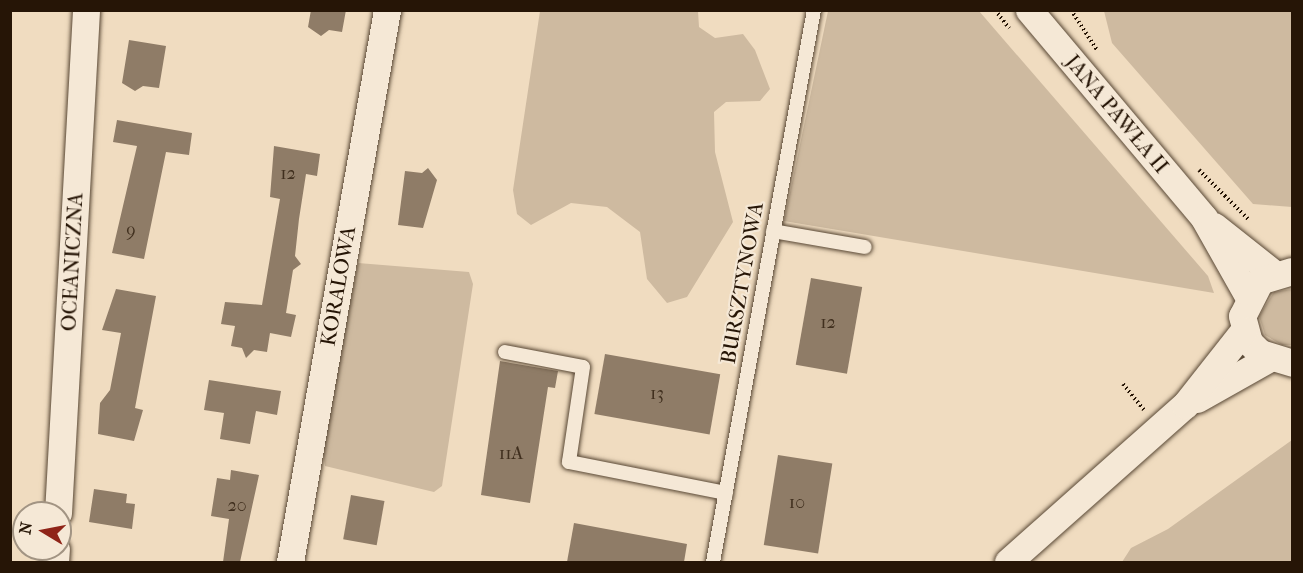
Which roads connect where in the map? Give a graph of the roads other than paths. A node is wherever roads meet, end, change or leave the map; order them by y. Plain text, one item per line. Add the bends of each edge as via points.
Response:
1 (86, 10) edge
2 (387, 10) edge
3 (814, 10) edge
4 (1029, 10) edge
5 (1204, 218) junction
6 (773, 231) junction
7 (864, 247) dead end
8 (1283, 272) edge
9 (1248, 296) junction
10 (1244, 330) junction
11 (506, 352) dead end
12 (1280, 361) edge
13 (1185, 405) junction
14 (726, 493) junction
15 (59, 501) edge
16 (290, 562) edge
17 (713, 562) edge
18 (1008, 562) edge

1 - 15 street, OCEANICZNA
2 - 16 street, KORALOWA
3 - 6 lane, BURSZTYNOWA
4 - 5 street, JANA PAWŁA II
5 - 8 street, JANA PAWŁA II
5 - 9 street, JANA PAWŁA II
6 - 7 lane
6 - 14 lane, BURSZTYNOWA
8 - 9 street
9 - 10 street
10 - 12 street
10 - 13 street
11 - 14 lane via 583,367 569,462
12 - 13 street
13 - 18 street
14 - 17 lane, BURSZTYNOWA

